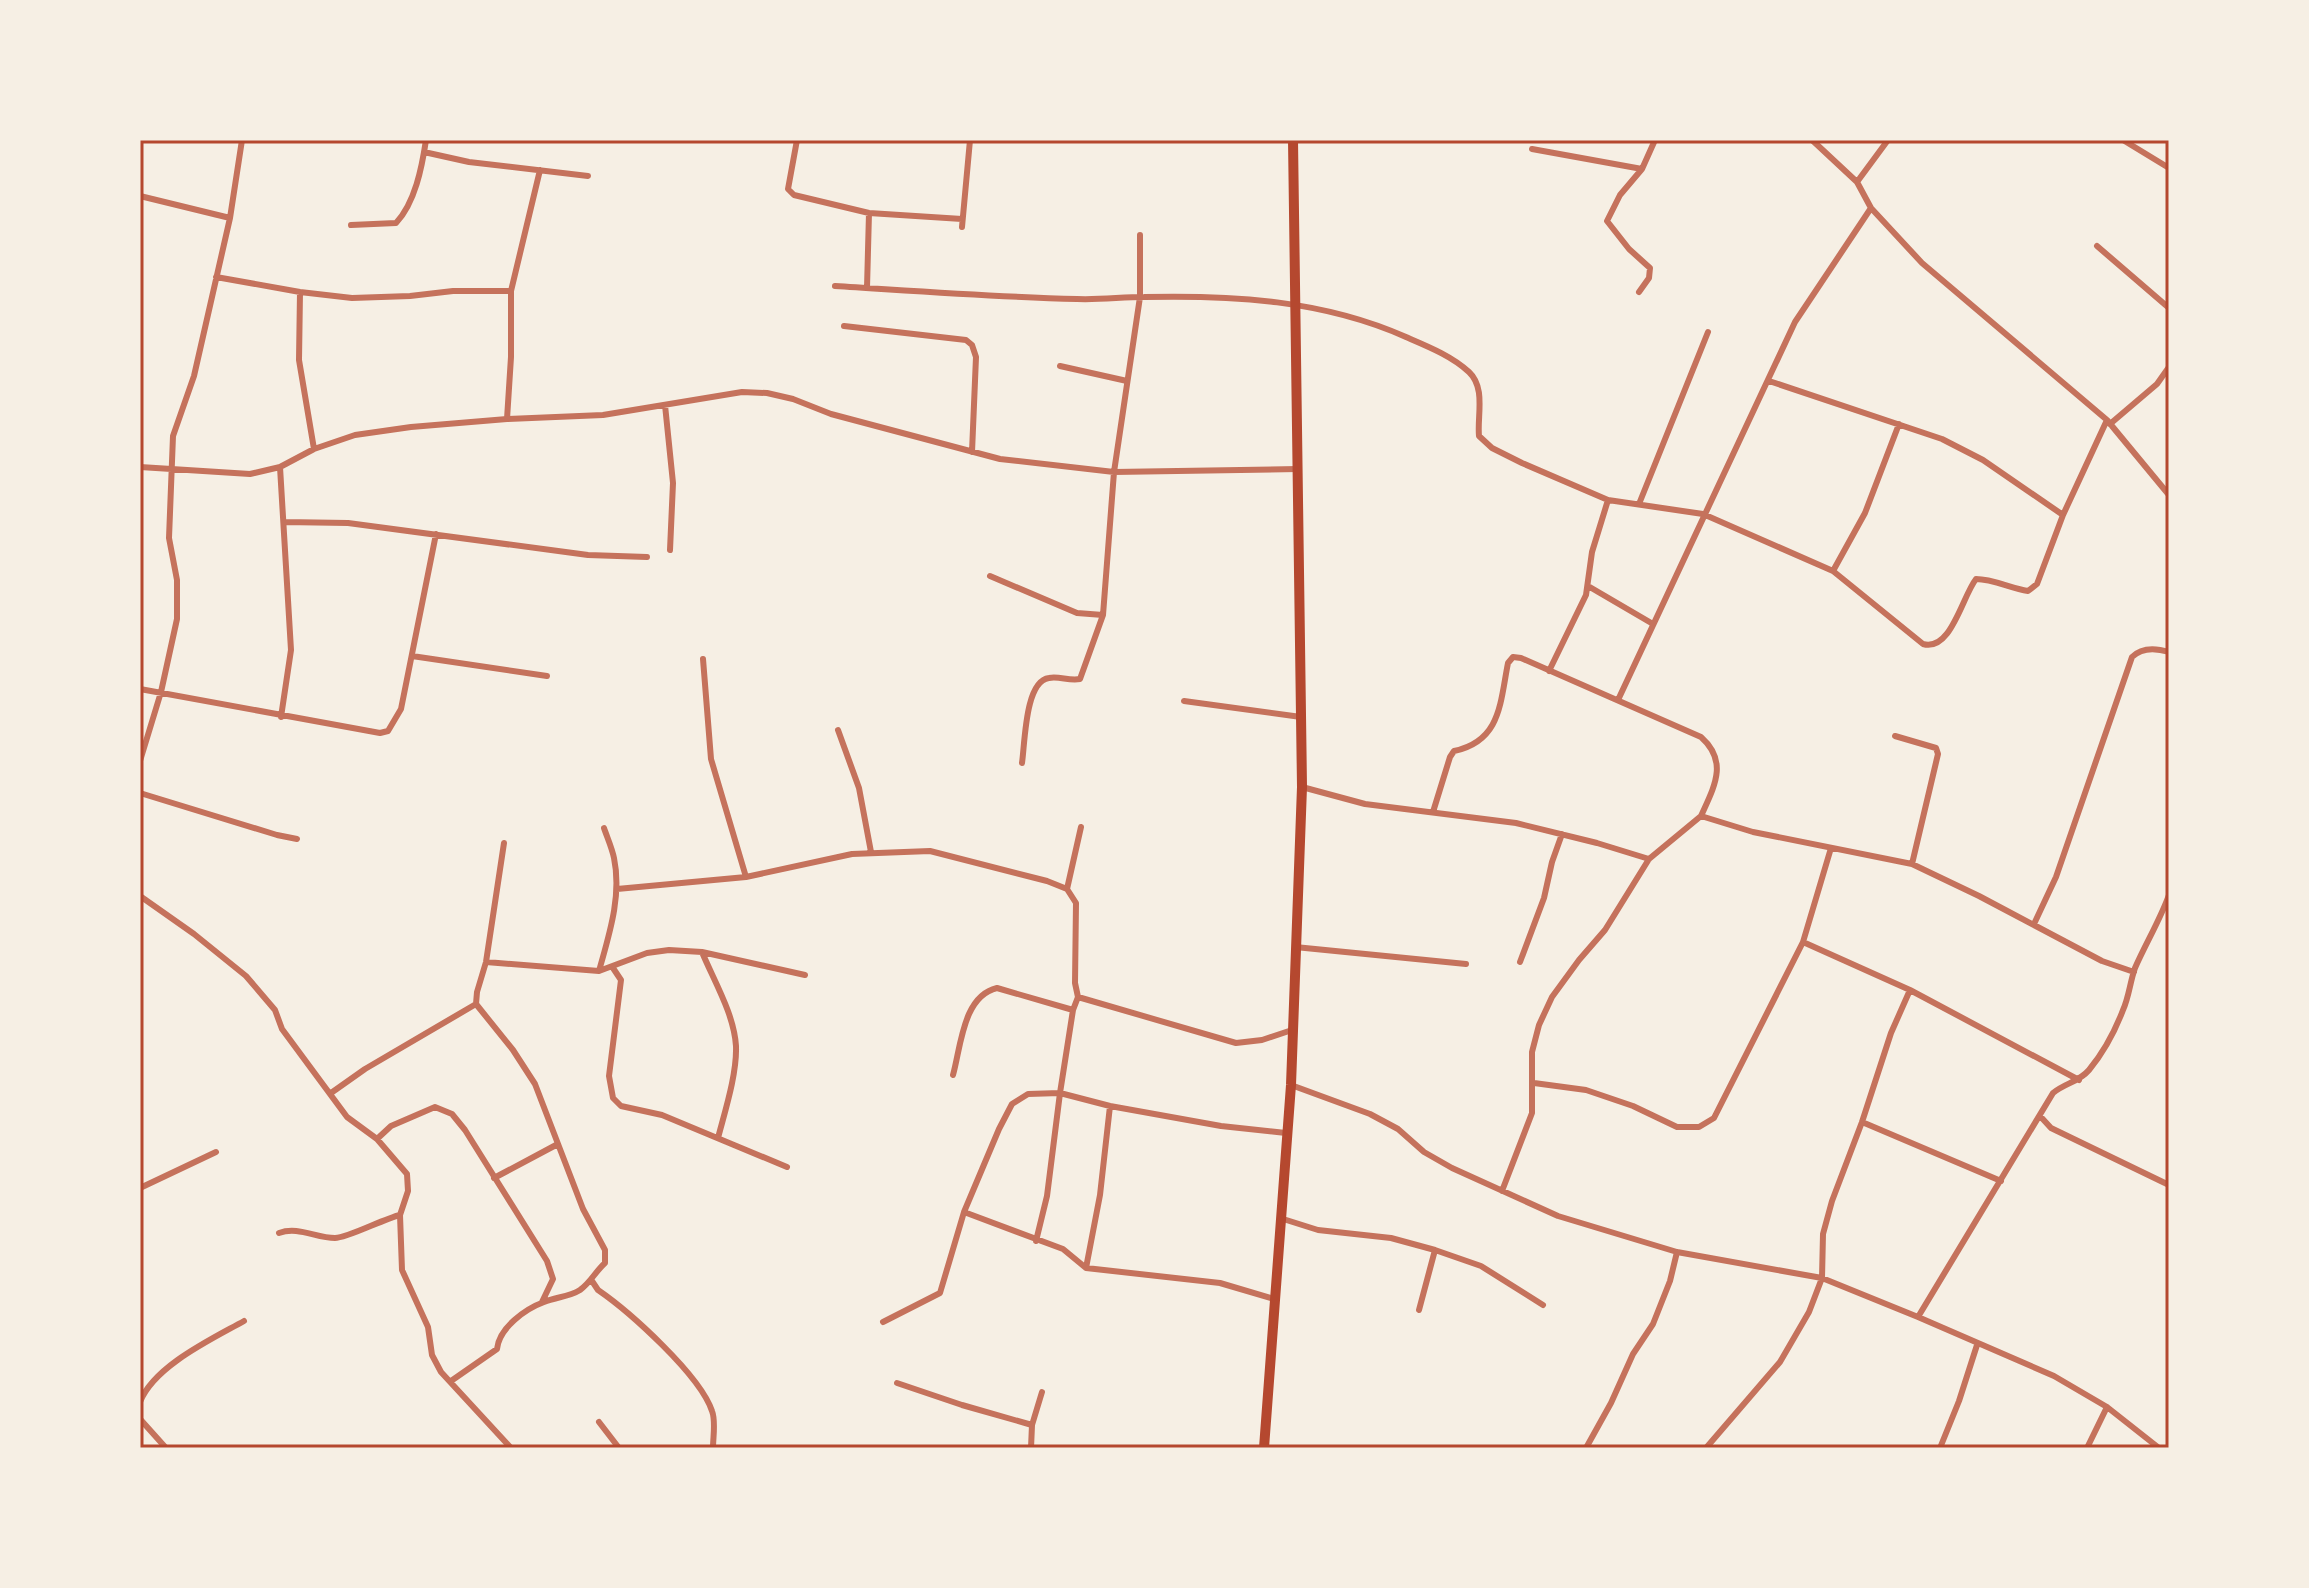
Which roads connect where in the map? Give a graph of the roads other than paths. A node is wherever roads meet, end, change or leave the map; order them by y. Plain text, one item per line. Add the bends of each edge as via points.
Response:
1 (242, 140) edge
2 (426, 140) edge
3 (797, 140) edge
4 (970, 140) edge
5 (1293, 140) edge
6 (1655, 140) edge
7 (1812, 140) edge
8 (1888, 140) edge
9 (2123, 140) edge
10 (2133, 143) edge
11 (1532, 149) dead end
12 (424, 152) junction
13 (2169, 168) edge
14 (1642, 169) junction
15 (540, 170) junction
16 (588, 176) dead end
17 (1857, 182) junction
18 (140, 196) edge
19 (1871, 208) junction
20 (869, 213) junction
21 (230, 218) junction
22 (351, 225) dead end
23 (1140, 235) dead end
24 (2097, 246) dead end
25 (216, 277) junction
26 (835, 286) dead end
27 (867, 288) junction
28 (511, 291) junction
29 (300, 292) junction
30 (1639, 292) dead end
31 (1140, 297) junction
32 (1296, 304) junction
33 (2169, 308) edge
34 (844, 326) dead end
35 (1708, 332) dead end
36 (1060, 366) dead end
37 (2169, 367) edge
38 (1127, 381) junction
39 (1769, 381) junction
40 (665, 405) junction
41 (507, 419) junction
42 (2108, 422) junction
43 (1899, 424) junction
44 (314, 449) junction
45 (972, 452) junction
46 (140, 467) edge
47 (280, 467) junction
48 (1298, 469) junction
49 (170, 470) junction
50 (1114, 472) junction
51 (2169, 495) edge
52 (1608, 500) junction
53 (1639, 504) junction
54 (1703, 514) junction
55 (2063, 515) junction
56 (284, 522) junction
57 (436, 534) junction
58 (670, 550) dead end
59 (647, 557) dead end
60 (1833, 571) junction
61 (990, 576) dead end
62 (1588, 586) junction
63 (1103, 615) junction
64 (1653, 624) junction
65 (2169, 652) edge
66 (412, 656) junction
67 (703, 659) dead end
68 (1549, 671) junction
69 (547, 676) dead end
70 (140, 689) edge
71 (161, 692) junction
72 (1618, 700) junction
73 (1184, 701) dead end
74 (281, 717) junction
75 (1301, 717) junction
76 (838, 730) dead end
77 (1895, 736) dead end
78 (140, 761) edge
79 (1022, 763) dead end
80 (1302, 787) junction
81 (140, 793) edge
82 (1433, 812) junction
83 (1701, 816) junction
84 (1081, 827) dead end
85 (604, 828) dead end
86 (1562, 834) junction
87 (297, 839) dead end
88 (504, 843) dead end
89 (1831, 848) junction
90 (871, 852) junction
91 (1649, 859) junction
92 (1912, 864) junction
93 (746, 877) junction
94 (617, 889) junction
95 (1067, 889) junction
96 (2169, 895) edge
97 (140, 896) edge
98 (2034, 924) junction
99 (1803, 942) junction
100 (1295, 947) junction
101 (702, 952) junction
102 (486, 962) junction
103 (1520, 962) dead end
104 (1466, 964) dead end
105 (613, 968) junction
106 (599, 971) junction
107 (2134, 972) junction
108 (805, 975) dead end
109 (1910, 990) junction
110 (1078, 997) junction
111 (476, 1004) junction
112 (1073, 1010) junction
113 (1292, 1030) junction
114 (953, 1075) dead end
115 (2079, 1080) junction
116 (1534, 1083) junction
117 (1291, 1085) junction
118 (331, 1093) junction
119 (1060, 1093) junction
120 (1110, 1106) junction
121 (2040, 1116) junction
122 (1862, 1122) junction
123 (2051, 1128) junction
124 (2032, 1129) junction
125 (1286, 1133) junction
126 (718, 1138) junction
127 (377, 1139) junction
128 (556, 1145) junction
129 (216, 1152) dead end
130 (787, 1167) dead end
131 (494, 1178) junction
132 (2001, 1181) junction
133 (2169, 1185) edge
134 (140, 1188) edge
135 (1502, 1191) junction
136 (964, 1212) junction
137 (400, 1215) junction
138 (1280, 1218) junction
139 (279, 1233) dead end
140 (1036, 1241) junction
141 (1435, 1250) junction
142 (1677, 1252) junction
143 (1086, 1268) junction
144 (1822, 1278) junction
145 (592, 1281) junction
146 (1274, 1299) junction
147 (542, 1302) junction
148 (1543, 1305) dead end
149 (1419, 1310) dead end
150 (1918, 1317) junction
151 (244, 1321) dead end
152 (883, 1322) dead end
153 (1977, 1345) junction
154 (451, 1381) junction
155 (897, 1383) dead end
156 (1042, 1392) dead end
157 (140, 1402) edge
158 (2107, 1407) junction
159 (140, 1419) edge
160 (599, 1422) dead end
161 (1032, 1425) junction
162 (166, 1448) edge
163 (511, 1448) edge
164 (619, 1448) edge
165 (713, 1448) edge
166 (1031, 1448) edge
167 (1264, 1448) edge
168 (1586, 1448) edge
169 (1706, 1448) edge
170 (1940, 1448) edge
171 (2087, 1448) edge
172 (2159, 1448) edge

1 - 21 street
2 - 12 street
3 - 20 street via 788,189 794,195
4 - 20 street via 962,223
5 - 32 highway
6 - 14 street
7 - 17 street
8 - 17 street
9 - 10 street
10 - 13 street
11 - 14 street
12 - 15 street
12 - 22 street via 406,214 396,223
14 - 30 street via 1607,221 1650,268
15 - 16 street
15 - 28 street
17 - 19 street
18 - 21 street
19 - 39 street via 1795,322
19 - 42 street via 1937,276
20 - 27 street
21 - 25 street
23 - 31 street
24 - 33 street
25 - 29 street
25 - 49 street via 194,376 173,436
26 - 27 street
27 - 31 street via 1005,297
28 - 29 street via 352,298
28 - 41 street
29 - 44 street via 299,360
31 - 32 street via 1238,297
31 - 38 street
32 - 48 highway
32 - 52 street via 1382,326 1435,350 1471,373 1480,392 1479,436 1492,448
34 - 45 street via 966,340 972,345
35 - 53 street
36 - 38 street
37 - 42 street via 2157,384
38 - 50 street
39 - 43 street
39 - 54 street
40 - 41 street via 603,415
40 - 45 street via 767,393
40 - 58 street via 673,483
41 - 44 street via 355,435
42 - 51 street
42 - 55 street
43 - 55 street via 1983,460
43 - 60 street via 1865,513
44 - 47 street
45 - 50 street
46 - 49 street
47 - 49 street via 250,474
47 - 56 street
48 - 50 street
48 - 75 highway
49 - 71 street via 169,538 177,619
50 - 63 street
52 - 53 street
52 - 62 street
53 - 54 street
54 - 60 street
54 - 64 street
55 - 60 street via 2037,584 2028,591 1976,579 1946,636 1935,645 1923,644
56 - 57 street via 348,523
56 - 74 street via 291,650
57 - 59 street via 588,555
57 - 66 street
61 - 63 street via 1077,613
62 - 64 street
62 - 68 street
63 - 79 street via 1080,679 1050,677 1032,692
64 - 72 street
65 - 98 street via 2155,648 2132,657 2056,877
66 - 69 street
66 - 74 street via 401,709 388,731
67 - 93 street via 711,759
68 - 72 street
68 - 82 street via 1521,658 1508,663 1495,722 1487,736 1454,751
70 - 71 street
71 - 74 street
71 - 78 street
72 - 83 street via 1710,745 1718,779
73 - 75 street
75 - 80 highway
76 - 90 street via 859,788
77 - 92 street via 1936,748 1938,754
80 - 82 street via 1365,804
80 - 100 highway
81 - 87 street
82 - 86 street
83 - 89 street
83 - 91 street
84 - 95 street
85 - 94 street
86 - 91 street
86 - 103 street
88 - 102 street
89 - 92 street
89 - 99 street
90 - 93 street
90 - 95 street via 930,851
91 - 116 street via 1605,930 1552,997 1532,1052
92 - 98 street
93 - 94 street
94 - 106 street
95 - 110 street via 1076,903
96 - 107 street
97 - 118 street via 246,976
98 - 107 street
99 - 109 street
99 - 116 street via 1714,1118 1699,1127 1677,1127 1586,1090
100 - 104 street
100 - 113 highway
101 - 105 street via 647,953
101 - 108 street
101 - 126 street via 736,1047
102 - 106 street
102 - 111 street
105 - 106 street
105 - 126 street via 621,980 609,1076 613,1098 621,1106 662,1115
107 - 115 street via 2105,1046
109 - 115 street
109 - 122 street
110 - 112 street
110 - 113 street via 1236,1043
111 - 118 street
111 - 128 street via 535,1084
112 - 114 street via 997,988 985,991 973,1004
112 - 119 street
113 - 117 highway
115 - 121 street via 2053,1093
116 - 135 street via 1532,1113
117 - 125 highway
117 - 135 street via 1370,1114 1424,1152
118 - 127 street via 347,1117
119 - 120 street
119 - 136 street via 1028,1094 1012,1104
119 - 140 street
120 - 125 street
120 - 143 street
121 - 123 street
121 - 124 street
122 - 132 street
122 - 144 street via 1823,1234
123 - 124 street
123 - 133 street
124 - 132 street
125 - 138 highway
126 - 130 street
127 - 131 street via 401,1121 435,1107 452,1114
127 - 137 street via 407,1174
128 - 131 street
128 - 145 street via 605,1250 605,1263
129 - 134 street
131 - 147 street via 547,1261 553,1279
132 - 150 street
135 - 142 street via 1558,1216
136 - 140 street
136 - 152 street via 940,1293
137 - 139 street via 337,1238
137 - 154 street via 402,1270 428,1327 432,1355
138 - 141 street via 1318,1230 1391,1238
138 - 146 highway
140 - 143 street via 1063,1249
141 - 148 street via 1481,1266
141 - 149 street
142 - 144 street
142 - 168 street via 1653,1324
143 - 146 street via 1220,1283
144 - 150 street
144 - 169 street via 1780,1362
145 - 147 street
145 - 165 street via 700,1389 713,1413
146 - 167 highway
147 - 154 street via 508,1325 497,1349
150 - 153 street
151 - 157 street via 157,1376
153 - 158 street via 2054,1376
153 - 170 street
154 - 163 street
155 - 161 street
156 - 161 street
158 - 171 street
158 - 172 street
159 - 162 street
160 - 164 street
161 - 166 street

